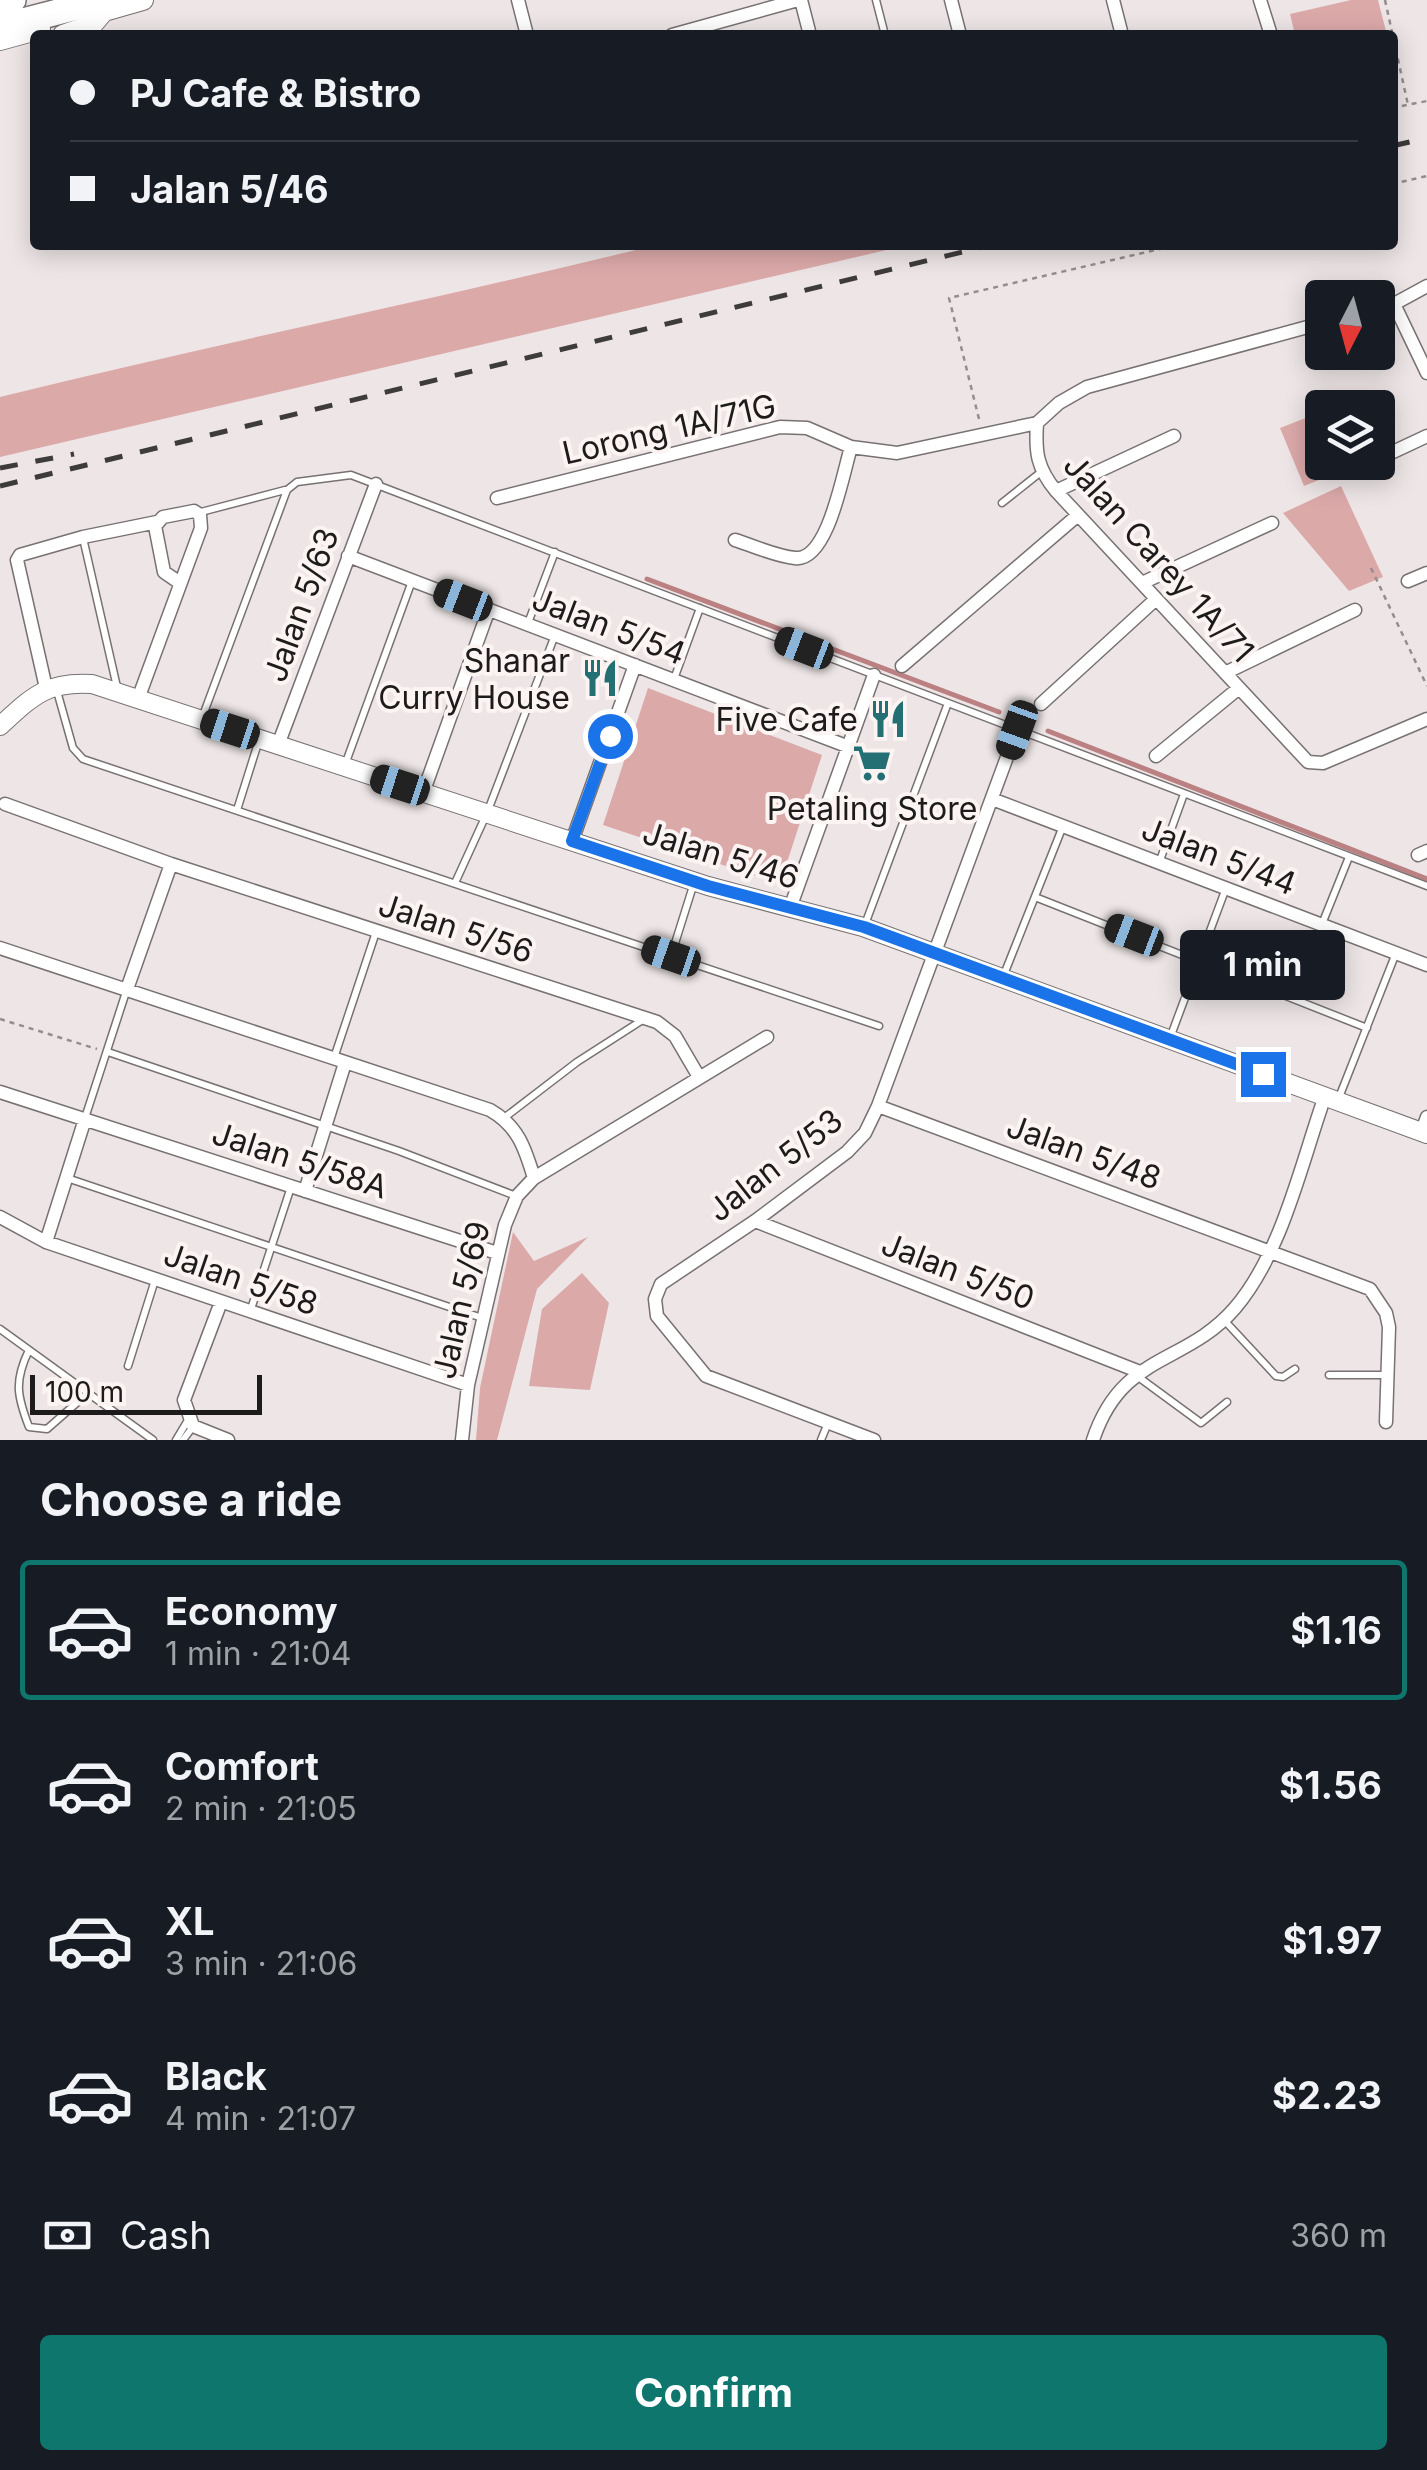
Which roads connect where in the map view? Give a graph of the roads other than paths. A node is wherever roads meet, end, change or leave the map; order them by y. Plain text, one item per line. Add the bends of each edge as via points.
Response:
1 (12, 0) edge
2 (142, 0) edge
3 (518, 0) edge
4 (799, 0) edge
5 (876, 0) edge
6 (951, 0) edge
7 (1113, 0) edge
8 (1260, 0) edge
9 (0, 3) edge
10 (104, 5) edge
11 (726, 20) junction
12 (0, 27) edge
13 (78, 30) edge
14 (526, 30) edge
15 (690, 30) edge
16 (728, 30) edge
17 (808, 30) edge
18 (885, 30) edge
19 (959, 30) edge
20 (1121, 30) edge
21 (1269, 30) edge
22 (0, 40) edge
23 (30, 45) edge
24 (0, 54) edge
25 (1427, 286) edge
26 (1395, 303) edge
27 (1395, 306) edge
28 (1305, 328) edge
29 (1427, 373) edge
30 (1037, 424) junction
31 (1174, 436) dead end
32 (1427, 436) edge
33 (851, 448) junction
34 (1395, 451) edge
35 (1041, 472) junction
36 (376, 484) junction
37 (286, 490) junction
38 (1056, 491) junction
39 (496, 498) dead end
40 (1002, 503) dead end
41 (198, 512) junction
42 (1078, 515) junction
43 (157, 522) junction
44 (1272, 523) dead end
45 (83, 537) junction
46 (735, 540) dead end
47 (555, 552) junction
48 (348, 556) junction
49 (1427, 573) edge
50 (412, 580) junction
51 (1408, 581) dead end
52 (180, 583) junction
53 (1142, 584) junction
54 (1156, 599) junction
55 (700, 608) junction
56 (489, 609) junction
57 (1355, 610) dead end
58 (528, 624) junction
59 (555, 635) junction
60 (635, 665) junction
61 (902, 666) dead end
62 (1225, 674) junction
63 (874, 675) junction
64 (673, 680) junction
65 (51, 687) junction
66 (1239, 688) junction
67 (118, 692) junction
68 (138, 699) junction
69 (948, 703) junction
70 (1040, 704) dead end
71 (1427, 719) edge
72 (201, 720) junction
73 (0, 726) edge
74 (1017, 730) junction
75 (260, 738) junction
76 (278, 745) junction
77 (849, 747) junction
78 (1156, 756) dead end
79 (345, 766) junction
80 (424, 792) junction
81 (1184, 794) junction
82 (992, 799) junction
83 (5, 804) dead end
84 (236, 810) junction
85 (487, 813) junction
86 (1063, 826) junction
87 (572, 841) junction
88 (1349, 857) junction
89 (1159, 862) junction
90 (171, 864) junction
91 (695, 881) junction
92 (455, 883) junction
93 (1427, 886) edge
94 (1226, 888) junction
95 (1035, 896) junction
96 (790, 908) junction
97 (1322, 925) junction
98 (864, 927) junction
99 (376, 931) junction
100 (0, 948) edge
101 (934, 954) junction
102 (1396, 954) junction
103 (671, 956) junction
104 (1199, 960) junction
105 (1427, 965) edge
106 (1003, 978) junction
107 (127, 989) junction
108 (645, 1018) junction
109 (879, 1026) dead end
110 (1366, 1028) junction
111 (766, 1037) dead end
112 (1170, 1040) junction
113 (108, 1052) junction
114 (339, 1061) junction
115 (699, 1078) junction
116 (0, 1092) edge
117 (1331, 1098) junction
118 (878, 1106) junction
119 (504, 1118) junction
120 (85, 1119) junction
121 (325, 1127) junction
122 (1425, 1128) edge
123 (66, 1178) junction
124 (534, 1178) junction
125 (298, 1188) junction
126 (517, 1196) junction
127 (0, 1217) edge
128 (755, 1221) junction
129 (46, 1242) junction
130 (271, 1246) junction
131 (1271, 1250) junction
132 (498, 1253) junction
133 (156, 1279) junction
134 (221, 1302) junction
135 (250, 1312) junction
136 (483, 1318) junction
137 (1223, 1319) junction
138 (0, 1329) edge
139 (29, 1350) junction
140 (128, 1366) dead end
141 (1296, 1369) dead end
142 (1138, 1374) junction
143 (1329, 1375) dead end
144 (1388, 1375) junction
145 (468, 1385) junction
146 (88, 1393) junction
147 (1227, 1402) dead end
148 (192, 1422) junction
149 (1386, 1422) dead end
150 (828, 1423) junction
151 (152, 1440) edge
152 (176, 1440) edge
153 (184, 1440) edge
154 (228, 1440) edge
155 (462, 1440) edge
156 (821, 1440) edge
157 (874, 1440) edge
158 (1092, 1440) edge

1 - 9 highway
2 - 10 main road
3 - 14 street
4 - 11 street
4 - 17 street
5 - 18 lane
6 - 19 street
7 - 20 street
8 - 21 street
10 - 12 highway
10 - 13 main road via 92,25
10 - 22 main road
11 - 15 street
11 - 16 lane
23 - 24 main road
25 - 26 street
27 - 29 street
28 - 30 street, Jalan Carey 1A/71 via 1087,386
30 - 33 street, Lorong 1A/71G via 897,452
30 - 35 street, Jalan Carey 1A/71
31 - 38 street
32 - 34 street
33 - 39 street, Lorong 1A/71G via 807,428 780,427
33 - 46 street via 823,541 812,555 798,559
35 - 38 street, Jalan Carey 1A/71
35 - 40 lane
36 - 37 lane via 348,475 297,482
36 - 47 lane
36 - 48 street, Jalan 5/63
37 - 41 lane
37 - 72 lane
38 - 42 street, Jalan Carey 1A/71
41 - 43 street
41 - 52 street via 200,528
42 - 53 street, Jalan Carey 1A/71
42 - 61 street
43 - 45 street
43 - 52 street via 162,568
44 - 53 street
45 - 65 street via 17,560
45 - 67 lane
47 - 55 lane
47 - 58 lane
48 - 50 street, Jalan 5/54
48 - 76 street, Jalan 5/63
49 - 51 street
50 - 56 street, Jalan 5/54
50 - 79 lane
52 - 68 street
53 - 54 street, Jalan Carey 1A/71
54 - 62 street, Jalan Carey 1A/71
54 - 70 street
55 - 63 lane
55 - 64 lane
56 - 58 street, Jalan 5/54
56 - 80 street
57 - 62 street
58 - 59 street, Jalan 5/54
59 - 60 street, Jalan 5/54
59 - 85 lane
60 - 64 street, Jalan 5/54
60 - 87 street
62 - 66 street, Jalan Carey 1A/71
63 - 69 lane
63 - 77 street
64 - 77 street, Jalan 5/54
65 - 67 street, Jalan 5/46 via 90,683
65 - 73 street
65 - 84 lane via 80,758
66 - 71 street, Jalan Carey 1A/71 via 1312,764
66 - 78 street
67 - 68 street, Jalan 5/46
68 - 72 street, Jalan 5/46
69 - 74 lane
69 - 98 lane
72 - 75 street, Jalan 5/46
74 - 81 lane
74 - 82 street, Jalan 5/53
75 - 76 street, Jalan 5/46
75 - 84 lane
76 - 79 street, Jalan 5/46
77 - 96 street
79 - 80 street, Jalan 5/46
80 - 85 street, Jalan 5/46
81 - 88 lane
81 - 89 lane
82 - 86 street, Jalan 5/44
82 - 101 street, Jalan 5/53
83 - 90 street, Jalan 5/56
84 - 92 lane
85 - 87 street, Jalan 5/46
85 - 92 lane
86 - 89 street, Jalan 5/44
86 - 95 lane
87 - 91 street, Jalan 5/46
88 - 93 lane
88 - 97 lane
89 - 94 street, Jalan 5/44
90 - 99 street, Jalan 5/56
90 - 107 street
91 - 96 street, Jalan 5/46
91 - 103 lane
92 - 103 lane
94 - 97 street, Jalan 5/44
94 - 104 lane
95 - 104 lane
95 - 106 lane
96 - 98 street, Jalan 5/46
97 - 102 street, Jalan 5/44
98 - 101 street, Jalan 5/46
99 - 108 street, Jalan 5/56
99 - 114 lane
100 - 107 street
101 - 106 street, Jalan 5/46
101 - 118 street, Jalan 5/53
102 - 105 street, Jalan 5/44
102 - 110 lane
103 - 109 lane
104 - 110 lane
104 - 112 lane
106 - 112 street, Jalan 5/46
107 - 113 lane
107 - 114 street
108 - 115 street, Jalan 5/56 via 675,1036
108 - 119 lane
110 - 117 lane
111 - 115 street
112 - 117 street, Jalan 5/46
113 - 120 lane
113 - 121 lane
114 - 119 street
114 - 121 street
115 - 124 street
116 - 120 street, Jalan 5/58A
117 - 122 street, Jalan 5/46
117 - 131 street
118 - 128 street, Jalan 5/53 via 858,1142
118 - 131 street, Jalan 5/48
119 - 124 street via 523,1143
120 - 123 street
120 - 125 street, Jalan 5/58A
121 - 125 street
121 - 126 lane
123 - 129 street
123 - 130 lane
124 - 126 street, Jalan 5/69
125 - 130 lane
125 - 132 street, Jalan 5/58A
126 - 132 street, Jalan 5/69
127 - 129 street, Jalan 5/58
128 - 142 street, Jalan 5/50
128 - 150 street, Jalan 5/53 via 661,1284 657,1316 706,1376
129 - 133 street, Jalan 5/58
130 - 135 lane
130 - 136 lane
131 - 137 street via 1250,1290
131 - 144 street, Jalan 5/48 via 1370,1289 1386,1313
132 - 136 street, Jalan 5/69
133 - 134 street, Jalan 5/58
133 - 140 lane
134 - 135 street, Jalan 5/58
134 - 148 street via 184,1400
135 - 145 street, Jalan 5/58
136 - 145 street, Jalan 5/69
137 - 141 lane via 1276,1376
137 - 142 street
138 - 139 lane
139 - 146 lane
139 - 146 lane via 18,1373 29,1427 47,1429
142 - 147 lane via 1201,1423
142 - 158 street via 1108,1403
143 - 144 lane
144 - 149 street, Jalan 5/48
145 - 155 street, Jalan 5/69
146 - 151 lane
148 - 152 lane
148 - 153 lane
148 - 154 street
150 - 156 lane
150 - 157 street

